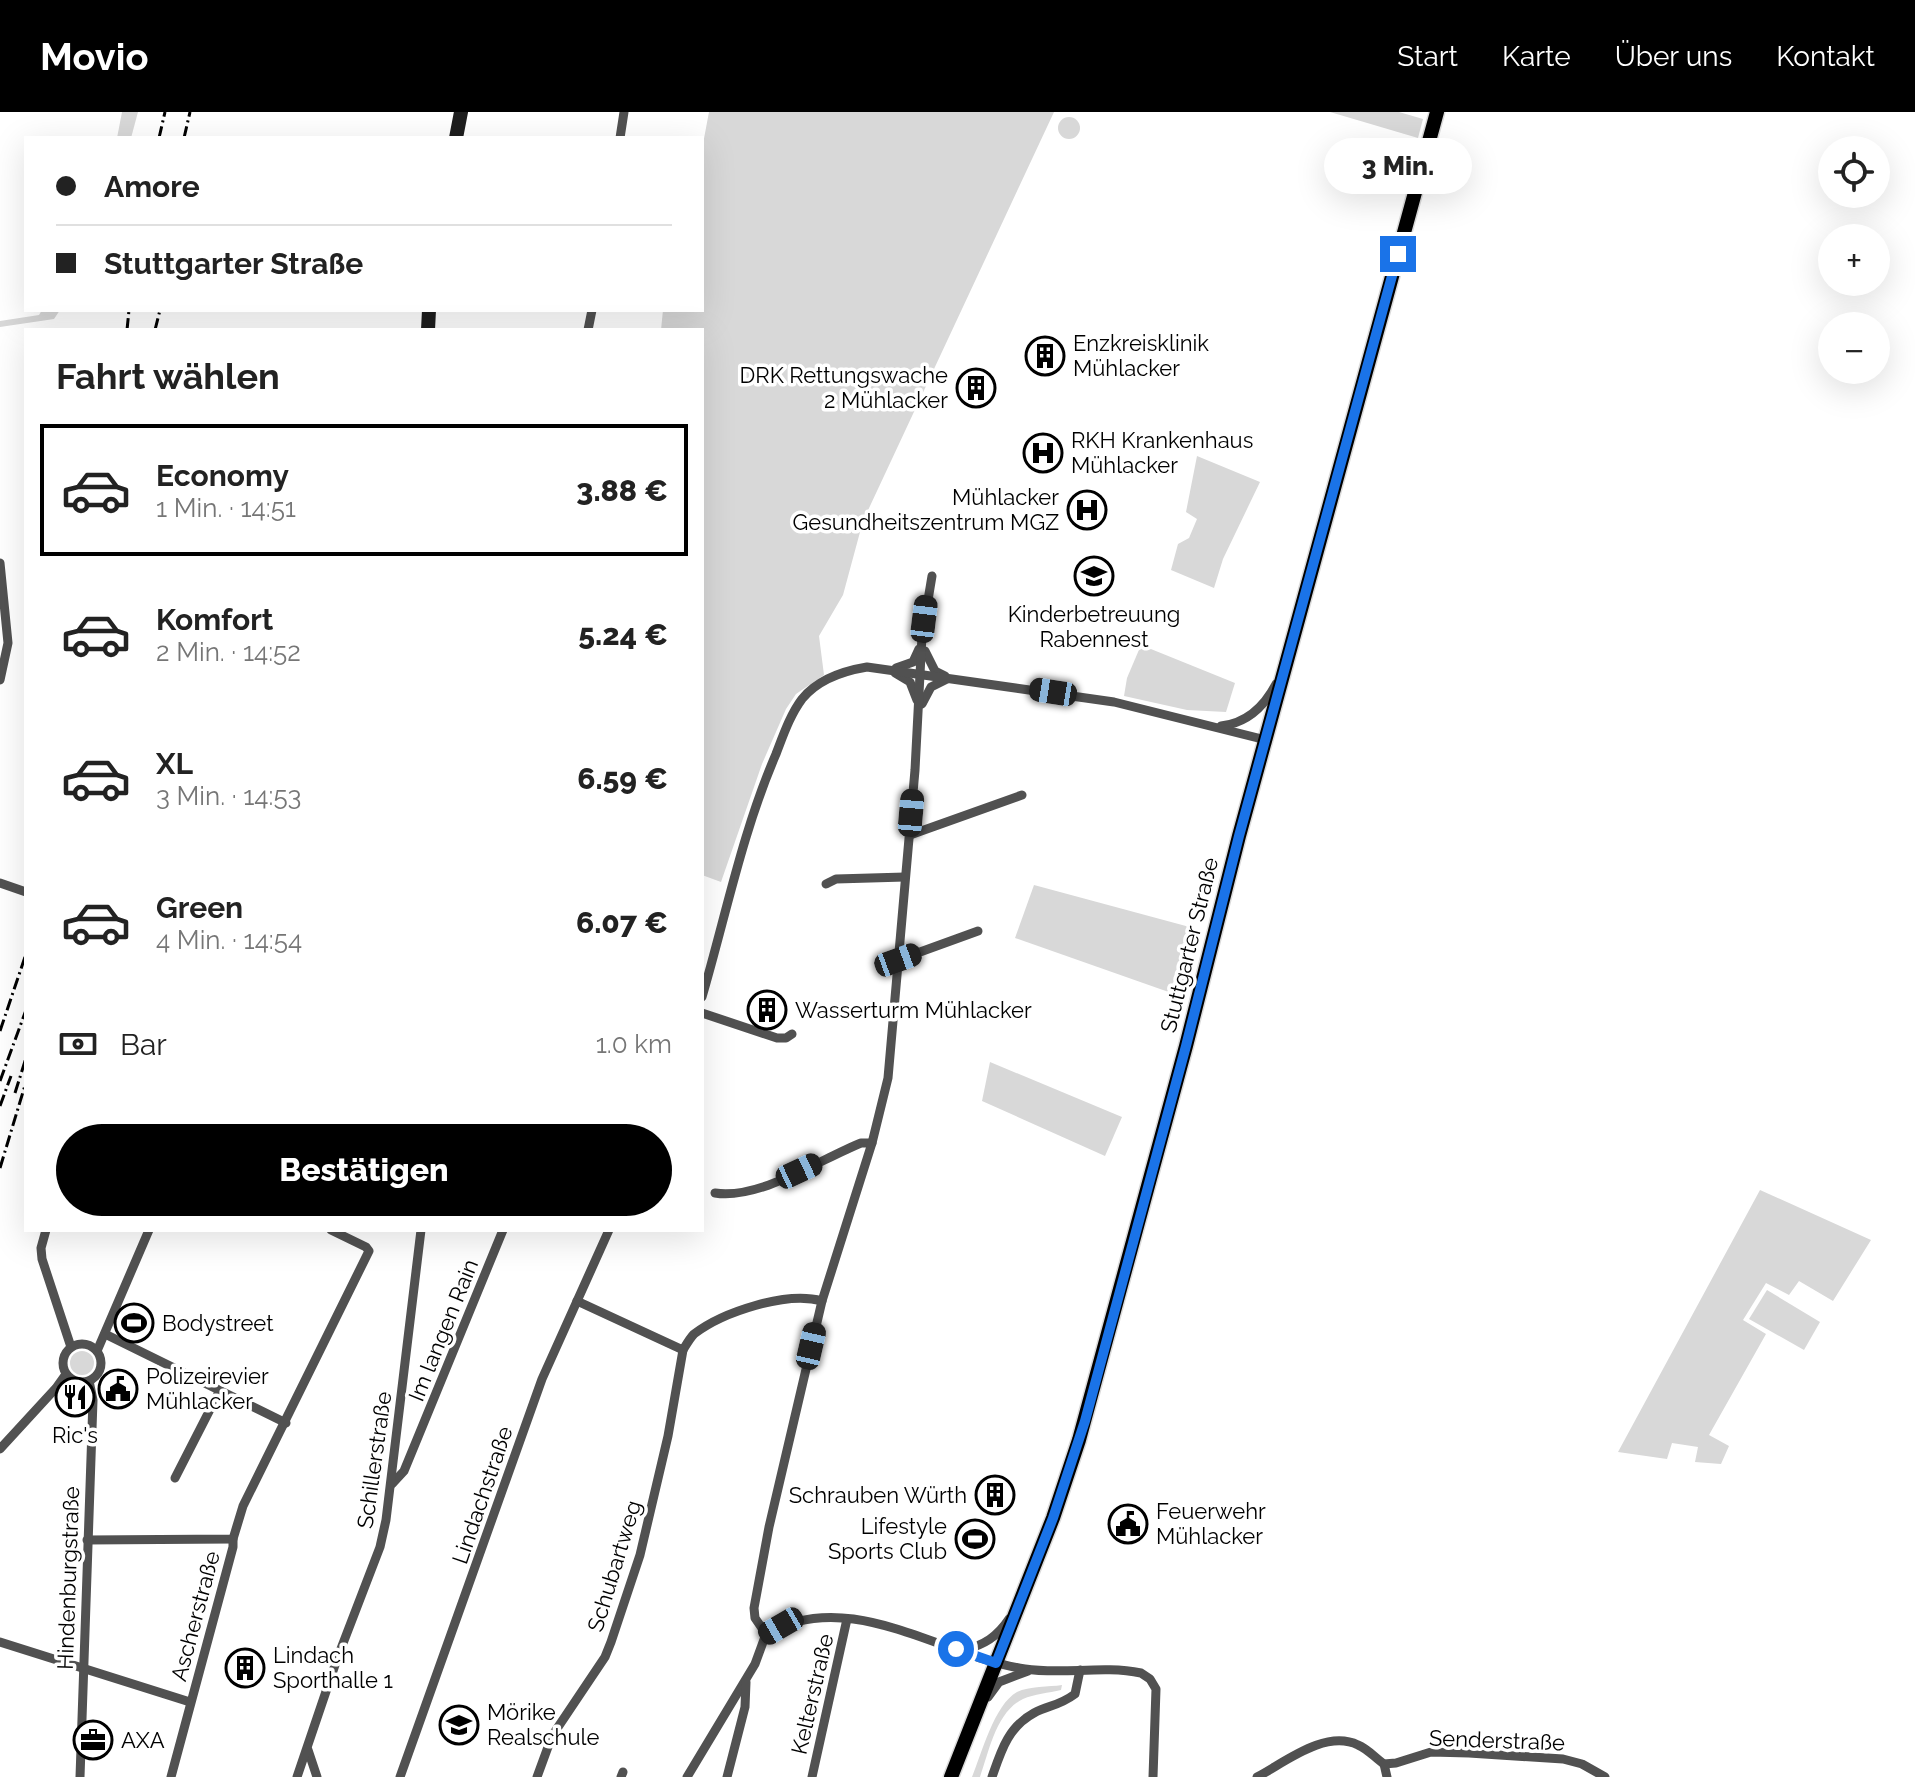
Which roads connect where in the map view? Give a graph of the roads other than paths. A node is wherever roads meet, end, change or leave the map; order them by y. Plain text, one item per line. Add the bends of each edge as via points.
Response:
1 (461, 112) edge
2 (624, 112) edge
3 (1437, 112) edge
4 (456, 136) edge
5 (620, 136) edge
6 (0, 563) edge
7 (932, 576) dead end
8 (922, 636) junction
9 (1289, 655) junction
10 (884, 669) junction
11 (921, 674) junction
12 (950, 678) junction
13 (0, 680) edge
14 (918, 719) junction
15 (1213, 726) junction
16 (1266, 740) junction
17 (1022, 795) dead end
18 (910, 835) junction
19 (905, 877) junction
20 (0, 883) edge
21 (826, 884) dead end
22 (24, 891) edge
23 (978, 931) dead end
24 (898, 960) junction
25 (704, 989) edge
26 (704, 1014) edge
27 (792, 1034) dead end
28 (872, 1143) junction
29 (715, 1193) dead end
30 (45, 1232) edge
31 (148, 1232) edge
32 (335, 1232) edge
33 (421, 1232) edge
34 (502, 1232) edge
35 (608, 1232) edge
36 (577, 1301) junction
37 (822, 1301) junction
38 (105, 1334) junction
39 (71, 1347) junction
40 (683, 1350) junction
41 (97, 1351) junction
42 (66, 1374) junction
43 (89, 1381) junction
44 (220, 1390) junction
45 (286, 1423) junction
46 (0, 1449) edge
47 (175, 1478) dead end
48 (392, 1484) junction
49 (233, 1539) junction
50 (87, 1540) junction
51 (1021, 1599) junction
52 (847, 1619) junction
53 (766, 1634) junction
54 (0, 1642) edge
55 (962, 1651) junction
56 (996, 1663) junction
57 (82, 1668) junction
58 (1031, 1670) junction
59 (1080, 1670) junction
60 (746, 1682) junction
61 (190, 1702) junction
62 (976, 1714) junction
63 (308, 1746) junction
64 (1384, 1764) junction
65 (1275, 1773) edge
66 (80, 1777) edge
67 (171, 1777) edge
68 (297, 1777) edge
69 (317, 1777) edge
70 (400, 1777) edge
71 (537, 1777) edge
72 (687, 1777) edge
73 (727, 1777) edge
74 (812, 1777) edge
75 (951, 1777) edge
76 (992, 1777) edge
77 (1153, 1777) edge
78 (1257, 1777) edge
79 (1387, 1777) edge
80 (1605, 1777) edge

1 - 4 street
2 - 5 street
3 - 9 main road, Stuttgarter Straße
6 - 13 street via 8,643
7 - 8 street
8 - 10 street via 913,662
8 - 11 street
8 - 12 street via 929,663
9 - 15 street via 1274,689 1254,713 1234,724
9 - 16 main road, Stuttgarter Straße
10 - 11 street
10 - 14 street via 910,682
10 - 25 street via 850,670 821,681 793,714 736,865
11 - 12 street
11 - 14 street
12 - 14 street via 931,687
12 - 15 street via 1114,702
14 - 18 street
15 - 16 street
16 - 51 main road, Stuttgarter Straße via 1090,1401
17 - 18 street
18 - 19 street
19 - 21 street via 836,879
19 - 24 street
20 - 22 street
23 - 24 street
24 - 28 street via 888,1078
26 - 27 street via 777,1038
28 - 29 street via 752,1189
28 - 37 street
30 - 39 street via 42,1259
31 - 38 street
32 - 45 street, Ascherstraße via 369,1251
33 - 48 street, Schillerstraße
34 - 48 street, Im langen Rain via 410,1458
35 - 36 street, Lindachstraße
36 - 40 street
36 - 70 street, Lindachstraße via 542,1379
37 - 40 street via 807,1297 754,1307 693,1335
37 - 53 street via 754,1608
38 - 41 street
38 - 44 street
39 - 41 street via 82,1344
39 - 42 street via 64,1357
40 - 71 street, Schubartweg via 640,1555 611,1642 552,1736
41 - 43 street via 100,1368
42 - 43 street
42 - 46 street
43 - 50 street, Hindenburgstraße via 93,1400
44 - 45 street
44 - 47 street
45 - 49 street, Ascherstraße via 243,1506
48 - 63 street, Schillerstraße via 380,1547
49 - 50 street
49 - 61 street, Ascherstraße
50 - 57 street, Hindenburgstraße
51 - 55 street via 993,1638
51 - 56 main road, Stuttgarter Straße
52 - 53 street via 797,1620
52 - 55 street via 895,1628
52 - 74 street, Kelterstraße
53 - 60 street
54 - 57 street
55 - 56 street
56 - 58 street
56 - 62 main road, Stuttgarter Straße
57 - 61 street
57 - 66 street, Hindenburgstraße
58 - 59 street
58 - 62 street via 999,1682
59 - 76 street via 1075,1694 1018,1724 1005,1741
59 - 77 street via 1130,1671 1154,1683
60 - 72 street
60 - 73 street
61 - 67 street, Ascherstraße
62 - 75 main road, Stuttgarter Straße
63 - 68 street, Schillerstraße
63 - 69 street
64 - 65 street via 1361,1746 1339,1741 1314,1747
64 - 79 street
64 - 80 street, Senderstraße via 1424,1753 1469,1753 1563,1759
65 - 78 street

